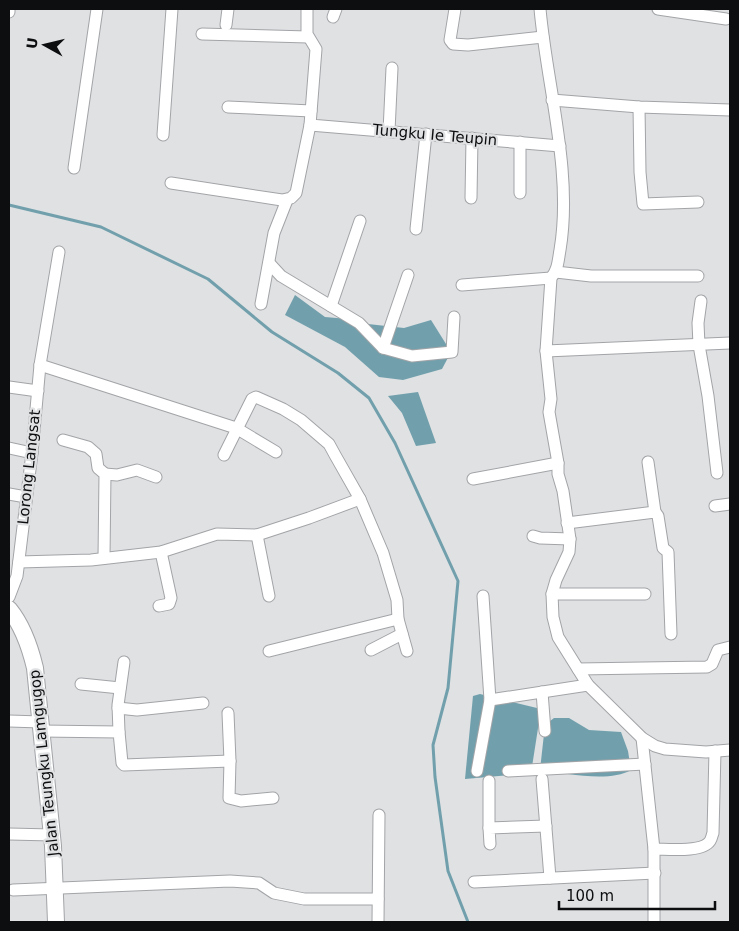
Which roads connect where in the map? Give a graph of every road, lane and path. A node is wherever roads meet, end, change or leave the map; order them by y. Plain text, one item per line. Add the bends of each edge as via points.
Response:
1 (97, 9) edge
2 (172, 9) edge
3 (228, 9) edge
4 (307, 9) edge
5 (455, 9) edge
6 (540, 9) edge
7 (658, 9) edge
8 (726, 19) dead end
9 (226, 25) dead end
10 (202, 34) dead end
11 (308, 37) junction
12 (542, 37) junction
13 (392, 68) dead end
14 (552, 100) junction
15 (228, 107) dead end
16 (639, 107) junction
17 (730, 110) edge
18 (311, 112) junction
19 (310, 125) junction
20 (389, 131) junction
21 (426, 134) junction
22 (163, 135) dead end
23 (472, 138) junction
24 (520, 142) junction
25 (560, 146) junction
26 (74, 168) dead end
27 (171, 183) dead end
28 (520, 193) dead end
29 (471, 198) dead end
30 (287, 200) junction
31 (698, 202) dead end
32 (360, 221) dead end
33 (416, 229) dead end
34 (59, 252) dead end
35 (269, 263) junction
36 (408, 274) dead end
37 (554, 275) junction
38 (698, 276) dead end
39 (462, 285) dead end
40 (701, 301) dead end
41 (261, 304) dead end
42 (331, 306) junction
43 (454, 317) dead end
44 (730, 343) edge
45 (699, 345) junction
46 (383, 348) junction
47 (546, 351) junction
48 (40, 365) junction
49 (9, 387) edge
50 (38, 391) junction
51 (236, 428) junction
52 (63, 440) dead end
53 (9, 448) edge
54 (276, 452) dead end
55 (32, 453) junction
56 (224, 454) dead end
57 (648, 462) dead end
58 (558, 463) junction
59 (717, 473) dead end
60 (105, 474) junction
61 (156, 477) dead end
62 (473, 479) dead end
63 (9, 494) edge
64 (26, 497) junction
65 (360, 499) junction
66 (730, 504) edge
67 (715, 506) dead end
68 (655, 512) junction
69 (567, 523) junction
70 (257, 535) junction
71 (533, 536) dead end
72 (570, 539) junction
73 (162, 552) junction
74 (104, 558) junction
75 (19, 562) junction
76 (552, 594) junction
77 (645, 594) dead end
78 (269, 596) dead end
79 (483, 596) dead end
80 (9, 597) edge
81 (159, 606) dead end
82 (9, 609) edge
83 (398, 620) junction
84 (402, 634) junction
85 (671, 634) dead end
86 (730, 648) edge
87 (372, 650) dead end
88 (269, 651) dead end
89 (407, 651) dead end
90 (124, 662) dead end
91 (578, 669) junction
92 (81, 684) dead end
93 (588, 686) junction
94 (120, 688) junction
95 (542, 692) junction
96 (490, 700) junction
97 (203, 703) dead end
98 (118, 708) junction
99 (228, 713) dead end
100 (9, 721) edge
101 (41, 726) junction
102 (545, 731) dead end
103 (119, 732) junction
104 (642, 738) junction
105 (730, 750) edge
106 (715, 751) junction
107 (230, 761) junction
108 (645, 764) junction
109 (508, 771) dead end
110 (477, 772) dead end
111 (542, 779) dead end
112 (488, 780) dead end
113 (273, 798) dead end
114 (379, 815) dead end
115 (546, 826) junction
116 (489, 828) junction
117 (9, 834) edge
118 (52, 835) junction
119 (490, 844) dead end
120 (654, 849) junction
121 (655, 873) junction
122 (550, 878) junction
123 (474, 882) dead end
124 (55, 887) junction
125 (13, 890) dead end
126 (378, 899) junction
127 (56, 922) edge
128 (378, 922) edge
129 (654, 922) edge

1 - 26 street
2 - 22 street
3 - 9 street
4 - 11 street
5 - 12 street via 450,40 454,44
6 - 12 street
7 - 8 street
10 - 11 street
11 - 18 street via 316,49
12 - 14 street
13 - 20 street
14 - 16 street
14 - 25 street
15 - 18 street
16 - 17 street
16 - 31 street via 643,204
18 - 19 street
19 - 20 street, Tungku Ie Teupin
19 - 30 street via 296,193
20 - 21 street, Tungku Ie Teupin
21 - 23 street, Tungku Ie Teupin
21 - 33 street
23 - 24 street, Tungku Ie Teupin
23 - 29 street
24 - 25 street, Tungku Ie Teupin
24 - 28 street
25 - 37 street via 562,238
27 - 30 street
30 - 35 street via 274,233
32 - 42 street
34 - 48 street, Lorong Langsat
35 - 41 street
35 - 42 street via 280,276
36 - 46 street
37 - 38 street
37 - 39 street
37 - 47 street
40 - 45 street
42 - 46 street via 359,323
43 - 46 street via 452,352 412,356
44 - 45 street
45 - 47 street
45 - 59 street
47 - 58 street via 550,412
48 - 50 street, Lorong Langsat
48 - 51 street
49 - 50 street
50 - 55 street, Lorong Langsat
51 - 54 street
51 - 56 street
51 - 65 street via 252,399 260,398 283,409 329,444
52 - 60 street via 92,450 96,454 98,468
53 - 55 street
55 - 64 street, Lorong Langsat
57 - 68 street
58 - 62 street
58 - 69 street
60 - 61 street via 137,470
60 - 74 street
63 - 64 street
64 - 75 street, Lorong Langsat
65 - 70 street
65 - 83 street via 397,600
66 - 67 street
68 - 69 street
68 - 85 street via 663,548 668,552
69 - 72 street
70 - 73 street via 217,534
70 - 78 street
71 - 72 street
72 - 76 street via 569,552
73 - 74 street
73 - 81 street via 171,598 169,604
74 - 75 street
75 - 80 street, Lorong Langsat
76 - 77 street
76 - 91 street via 558,637
79 - 96 street
82 - 101 street, Jalan Teungku Lamgugop via 16,618 36,668
83 - 84 street
83 - 88 street
84 - 87 street
84 - 89 street
86 - 91 street via 718,650 712,664 707,667
90 - 94 street
91 - 93 street
92 - 94 street
93 - 95 street
93 - 104 street
94 - 98 street
95 - 96 street
95 - 102 street
96 - 110 street
97 - 98 street via 137,710
98 - 103 street
99 - 107 street
100 - 101 street
101 - 103 street
101 - 118 street, Jalan Teungku Lamgugop
103 - 107 street via 124,765
104 - 106 street via 665,749
104 - 108 street
105 - 106 street
106 - 120 street via 713,833 710,842 692,849
107 - 113 street via 229,798 241,801
108 - 109 street
108 - 120 street
111 - 115 street
112 - 116 street
114 - 126 street
115 - 116 street
115 - 122 street
116 - 119 street
117 - 118 street
118 - 124 street, Jalan Teungku Lamgugop
120 - 121 street
121 - 122 street
121 - 129 street
122 - 123 street
124 - 125 street
124 - 126 street via 230,881 260,884 274,893 304,899
124 - 127 street, Jalan Teungku Lamgugop
126 - 128 street

